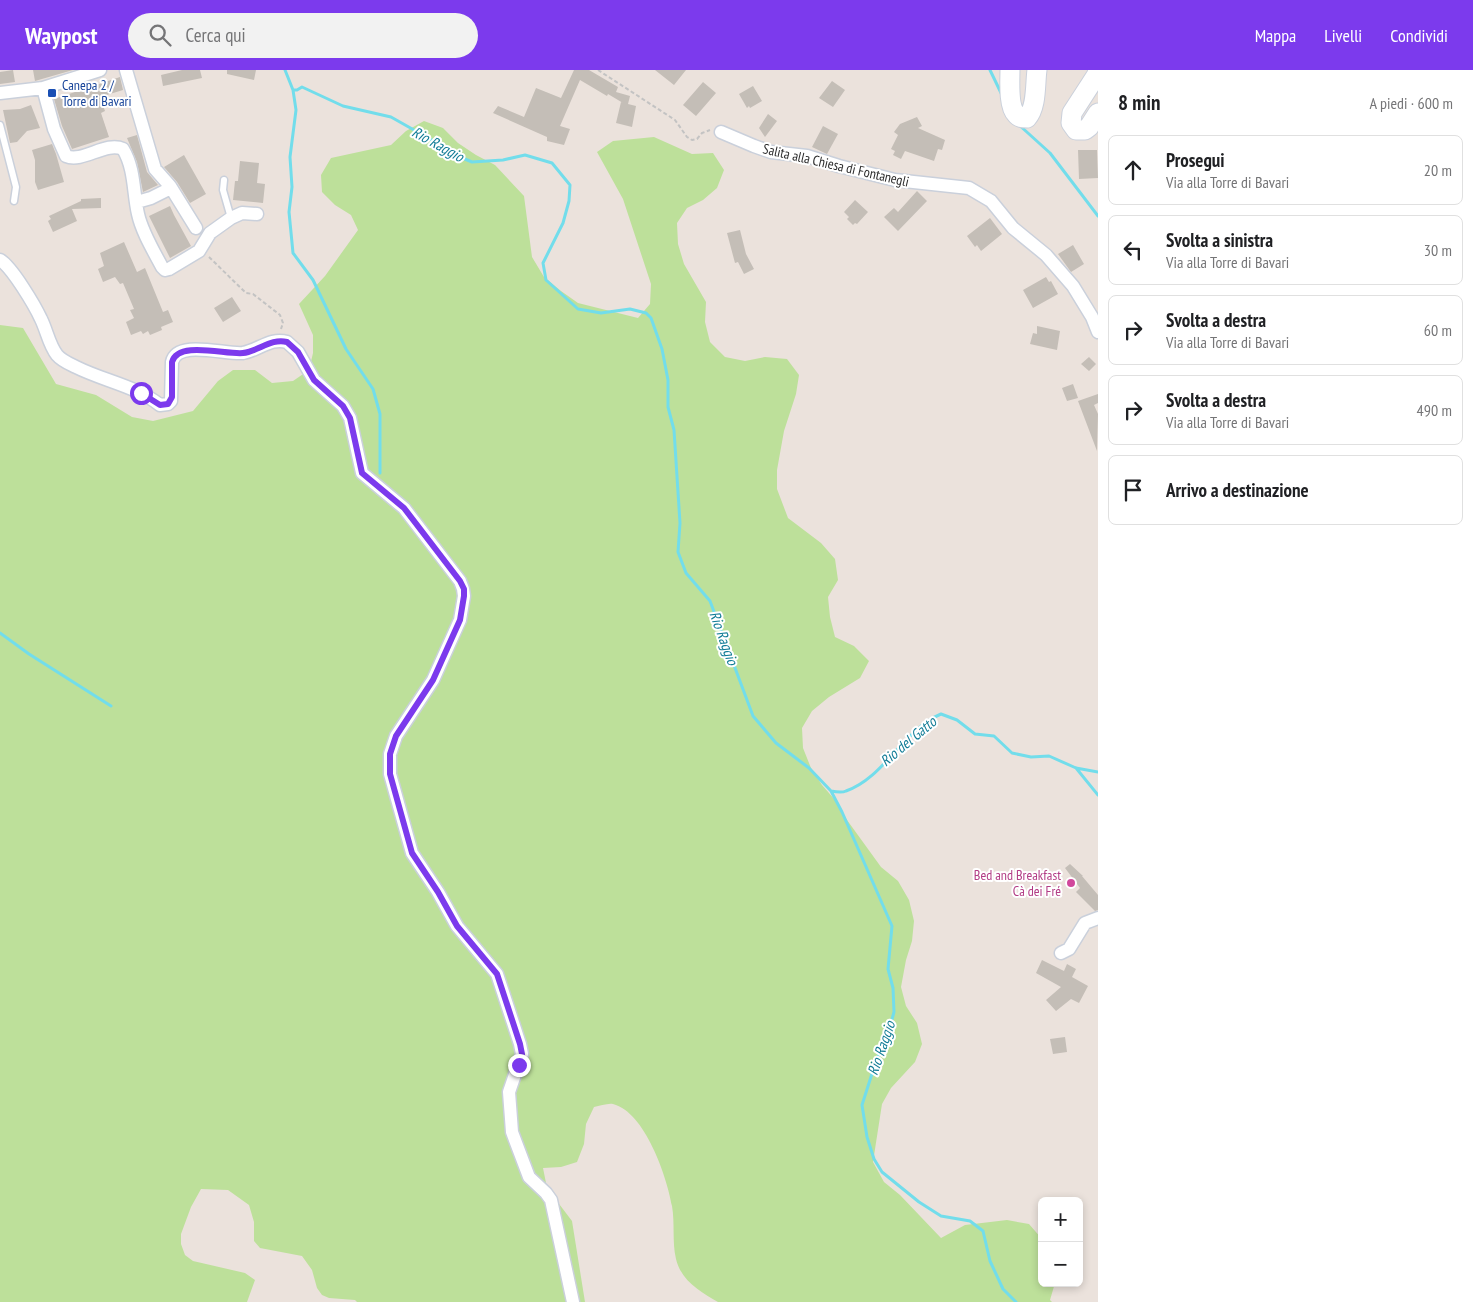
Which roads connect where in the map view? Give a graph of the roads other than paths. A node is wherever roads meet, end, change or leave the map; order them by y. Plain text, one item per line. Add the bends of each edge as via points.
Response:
1 (100, 70) edge
2 (126, 70) edge
3 (1010, 70) edge
4 (1037, 70) edge
5 (1098, 70) edge
6 (43, 88) junction
7 (0, 93) edge
8 (1098, 113) edge
9 (0, 125) edge
10 (721, 132) road end
11 (224, 180) dead end
12 (171, 188) junction
13 (14, 201) dead end
14 (137, 202) junction
15 (258, 214) dead end
16 (231, 218) junction
17 (196, 228) dead end
18 (0, 260) edge
19 (1098, 332) edge
20 (1098, 918) edge
21 (1061, 953) dead end
22 (574, 1302) edge

1 - 6 street
2 - 12 street via 155,169
3 - 4 street via 1013,109 1020,118 1027,118
5 - 8 street via 1072,113 1071,123 1076,130 1085,130
6 - 7 street
6 - 14 street via 54,129 66,156 71,158 120,148 125,153
9 - 13 lane via 16,187
10 - 19 street, Salita alla Chiesa di Fontanegli via 771,152 807,156 895,180 969,188 977,192 992,201 1013,228 1046,255 1073,286
11 - 16 lane via 223,190
12 - 14 street
12 - 17 street
14 - 16 street via 142,227 165,270 198,250 210,233
15 - 16 street via 242,213
18 - 22 street via 8,266 41,318 57,355 160,405 171,401 172,359 180,352 201,349 244,352 274,341 287,342 298,352 314,380 343,406 350,418 362,473 404,508 460,581 464,589 460,620 433,680 396,736 390,754 390,774 412,853 457,926 497,974 501,984 522,1054 509,1092 512,1132 529,1177 551,1200
20 - 21 street via 1085,923 1069,949

